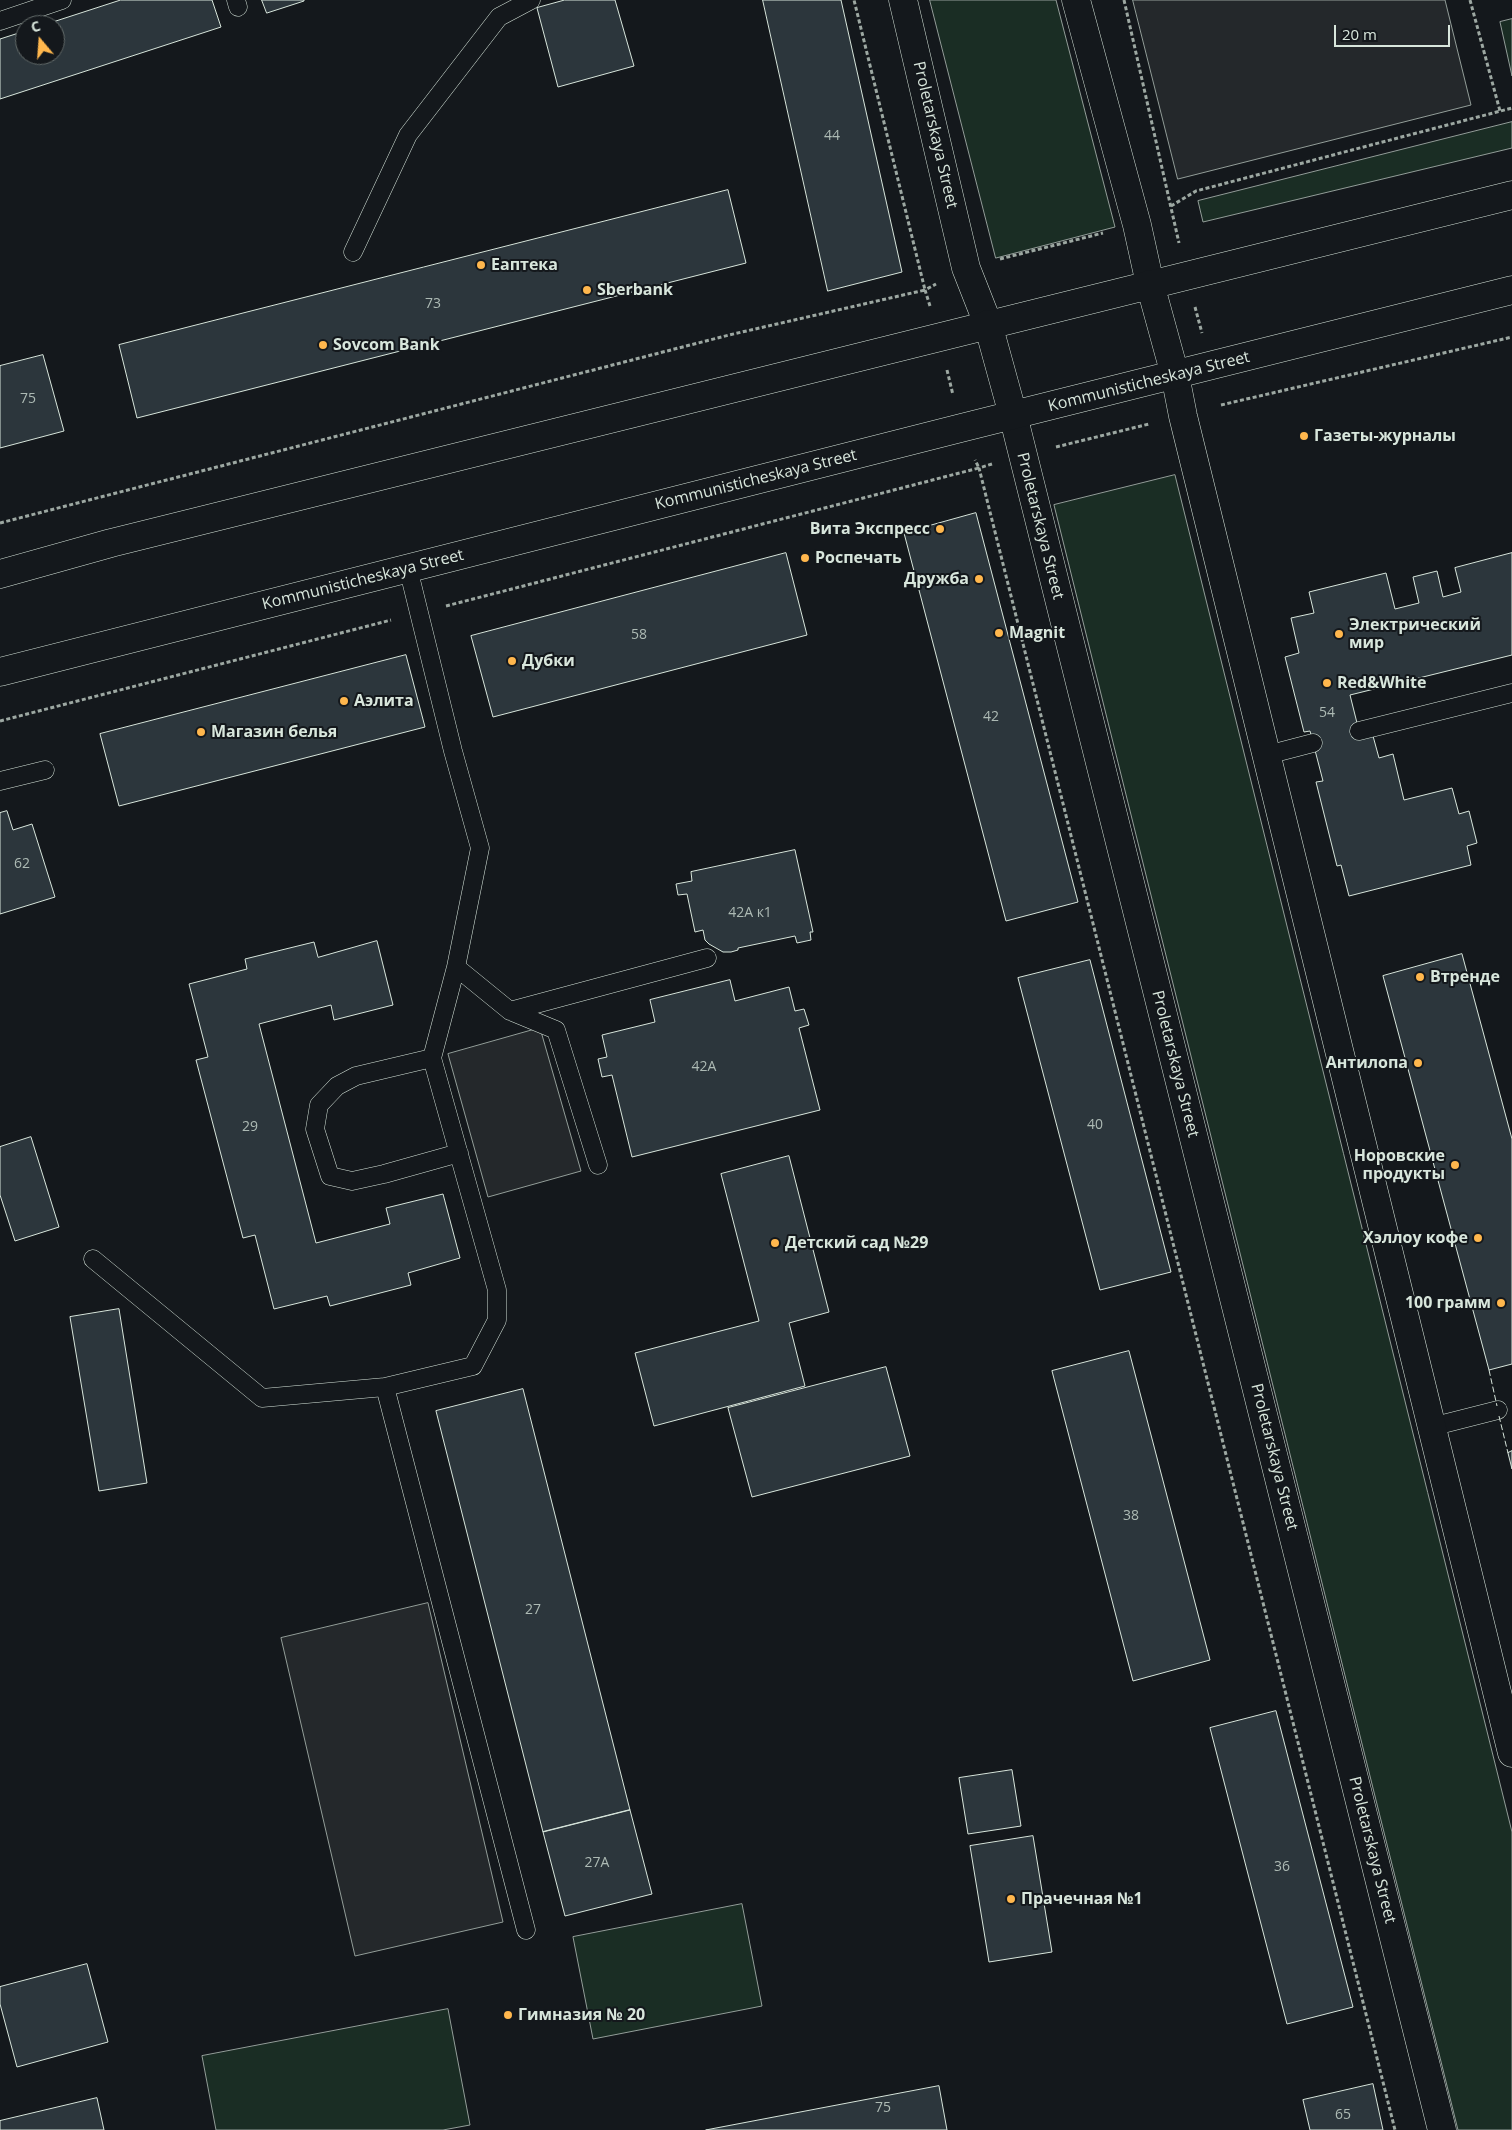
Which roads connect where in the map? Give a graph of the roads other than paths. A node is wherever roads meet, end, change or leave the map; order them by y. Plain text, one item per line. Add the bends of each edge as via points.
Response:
1 (62, 0) edge
2 (531, 0) edge
3 (903, 0) edge
4 (1076, 0) edge
5 (0, 21) edge
6 (1512, 196) edge
7 (353, 252) dead end
8 (1150, 284) junction
9 (1512, 290) edge
10 (988, 324) junction
11 (1175, 375) junction
12 (1013, 416) junction
13 (408, 568) junction
14 (0, 574) edge
15 (0, 672) edge
16 (1512, 693) edge
17 (1359, 731) dead end
18 (1313, 743) dead end
19 (1267, 755) junction
20 (45, 770) dead end
21 (0, 781) edge
22 (707, 958) dead end
23 (456, 967) junction
24 (510, 1011) junction
25 (432, 1058) junction
26 (459, 1153) junction
27 (598, 1165) dead end
28 (93, 1259) dead end
29 (385, 1387) junction
30 (1498, 1410) dead end
31 (1431, 1427) junction
32 (1512, 1754) edge
33 (526, 1930) dead end
34 (1442, 2130) edge

1 - 5 lane
2 - 7 lane via 499,17 408,135
3 - 10 street, Proletarskaya Street via 966,268
4 - 8 street
6 - 8 street
8 - 10 street
8 - 11 street
9 - 11 street, Kommunisticheskaya Street
10 - 12 street, Proletarskaya Street
10 - 14 street via 939,339 111,543
11 - 12 street, Kommunisticheskaya Street
11 - 19 street
12 - 13 street, Kommunisticheskaya Street
12 - 34 street, Proletarskaya Street
13 - 15 street, Kommunisticheskaya Street
13 - 23 lane via 480,848
16 - 17 lane
18 - 19 lane
19 - 31 street
20 - 21 lane
22 - 24 lane
23 - 24 lane
23 - 25 lane
24 - 27 lane via 556,1030
25 - 26 lane
25 - 26 lane via 356,1076 337,1086 319,1105 315,1129 330,1176 352,1181
26 - 29 lane via 497,1290 497,1320 473,1366
28 - 29 lane via 262,1398
29 - 33 lane
30 - 31 lane
31 - 32 street

